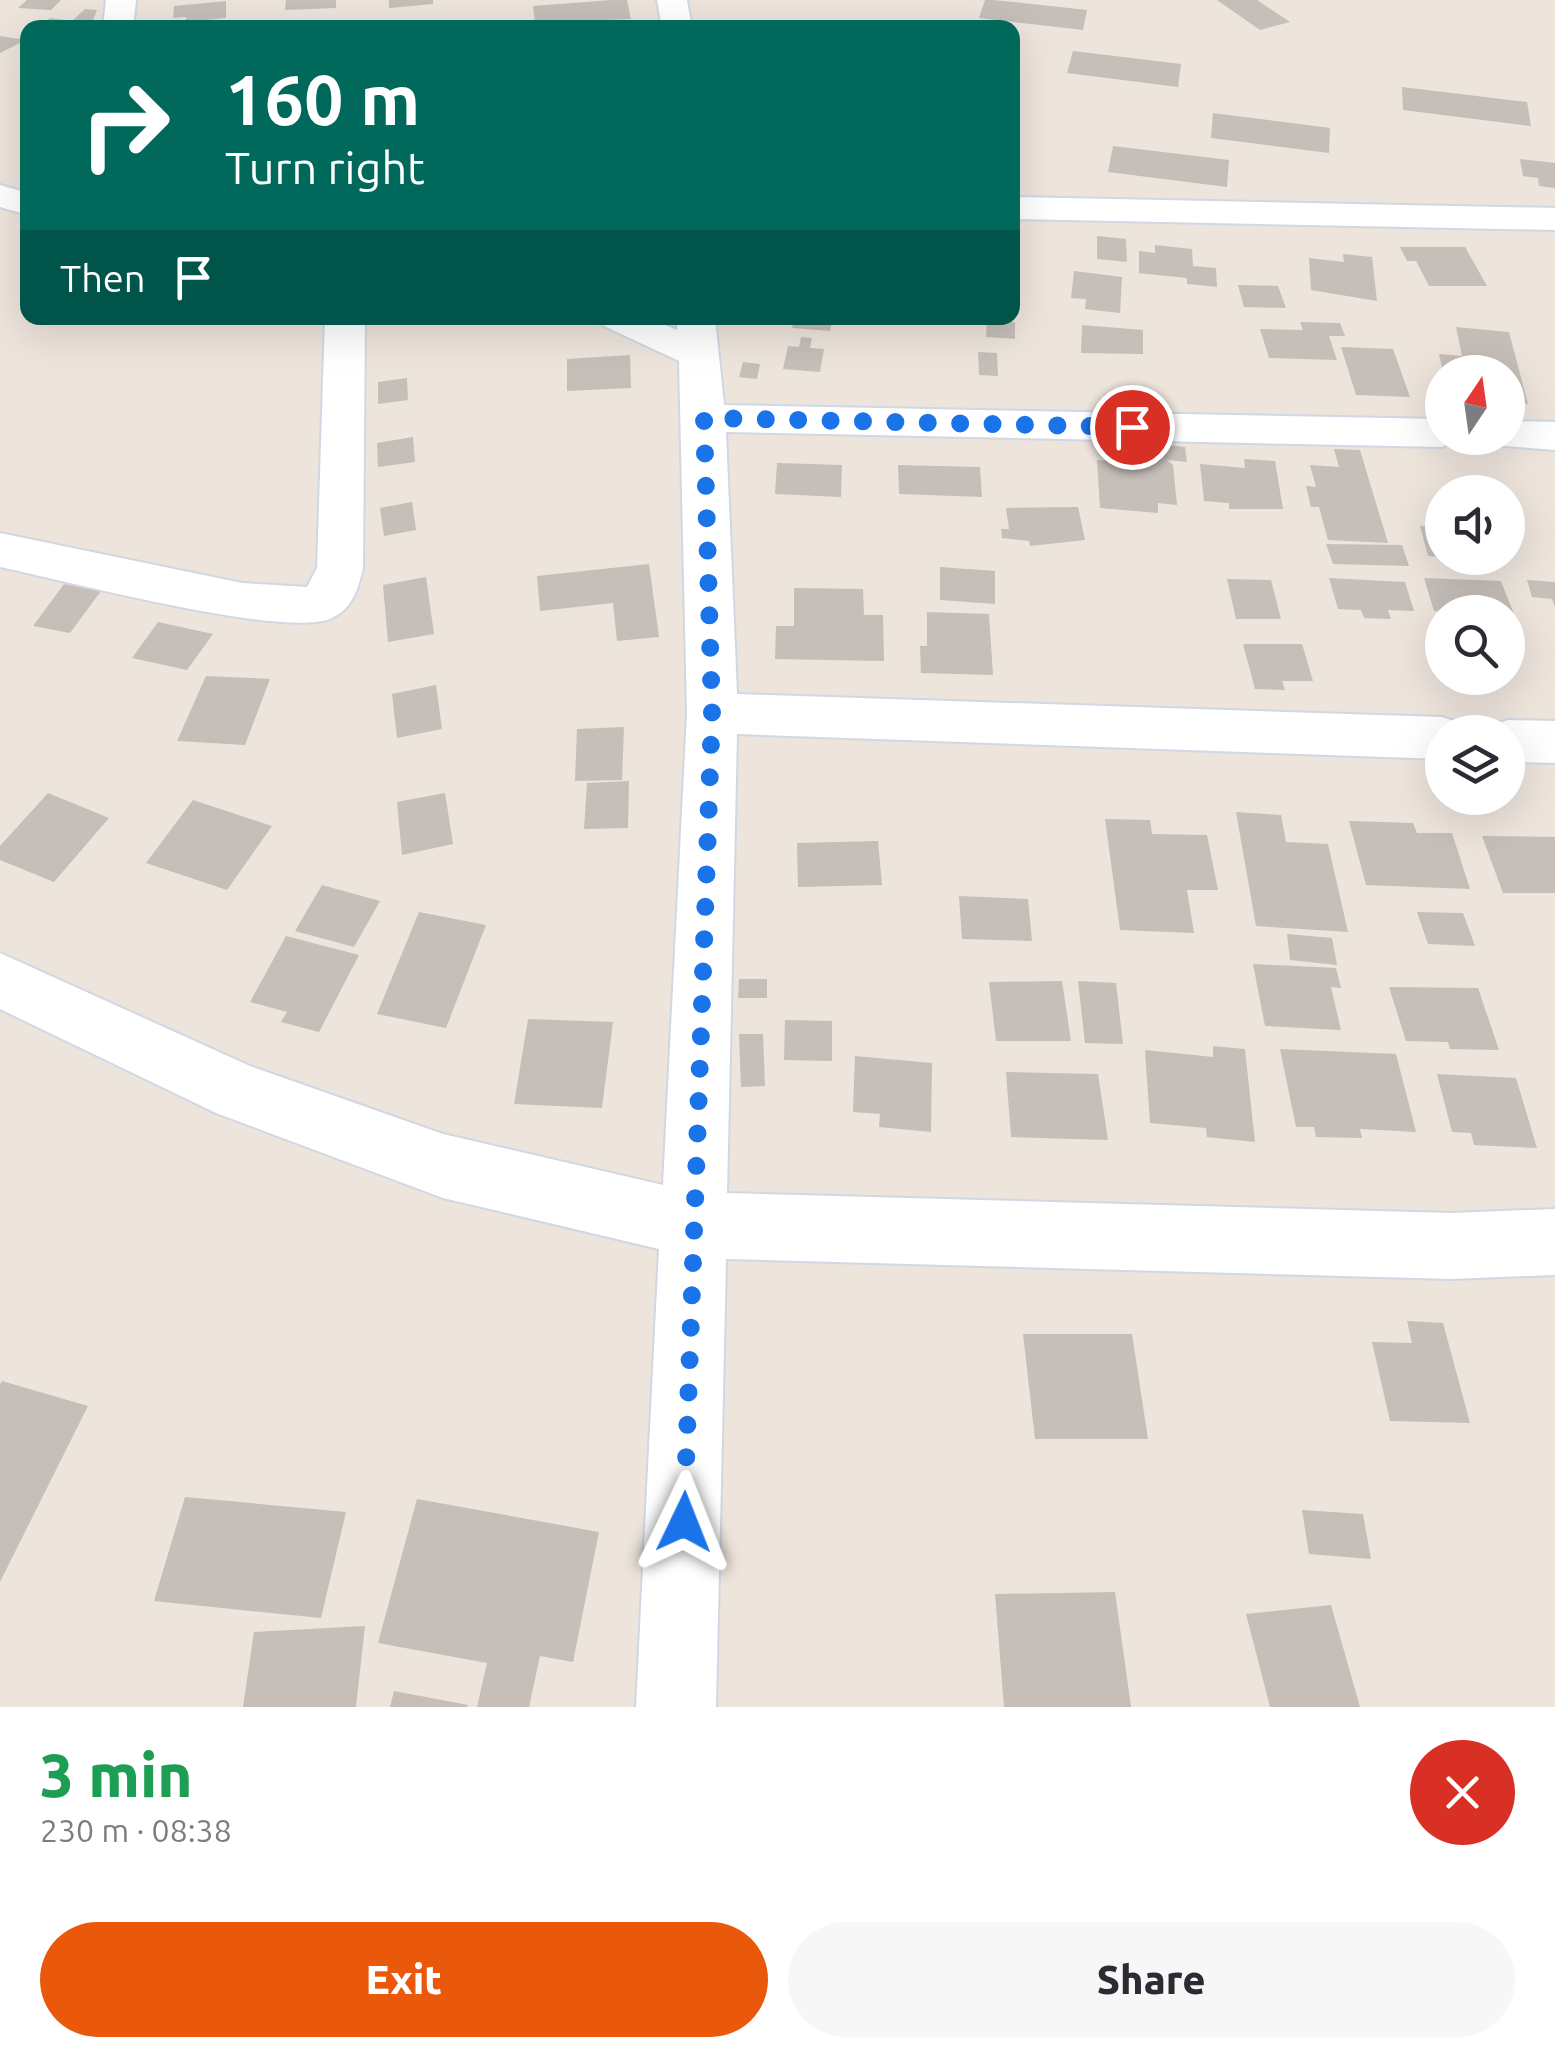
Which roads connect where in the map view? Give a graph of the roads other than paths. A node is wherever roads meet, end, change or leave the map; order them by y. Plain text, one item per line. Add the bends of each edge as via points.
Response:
1 (1020, 208) edge
2 (1555, 219) edge
3 (346, 325) edge
4 (649, 325) edge
5 (697, 336) edge
6 (704, 418) junction
7 (1425, 433) edge
8 (1525, 435) edge
9 (1555, 436) edge
10 (0, 550) edge
11 (712, 713) junction
12 (1425, 737) edge
13 (1525, 741) edge
14 (1555, 742) edge
15 (0, 980) edge
16 (695, 1225) junction
17 (1555, 1242) edge
18 (676, 1707) edge

1 - 2 street
3 - 10 street via 340,568 334,590 317,605 242,600
4 - 5 street
5 - 6 street
6 - 7 street
6 - 11 street
8 - 9 street
11 - 12 street
11 - 16 street
13 - 14 street
15 - 16 street via 238,1092 442,1166
16 - 17 street via 1451,1246
16 - 18 street

